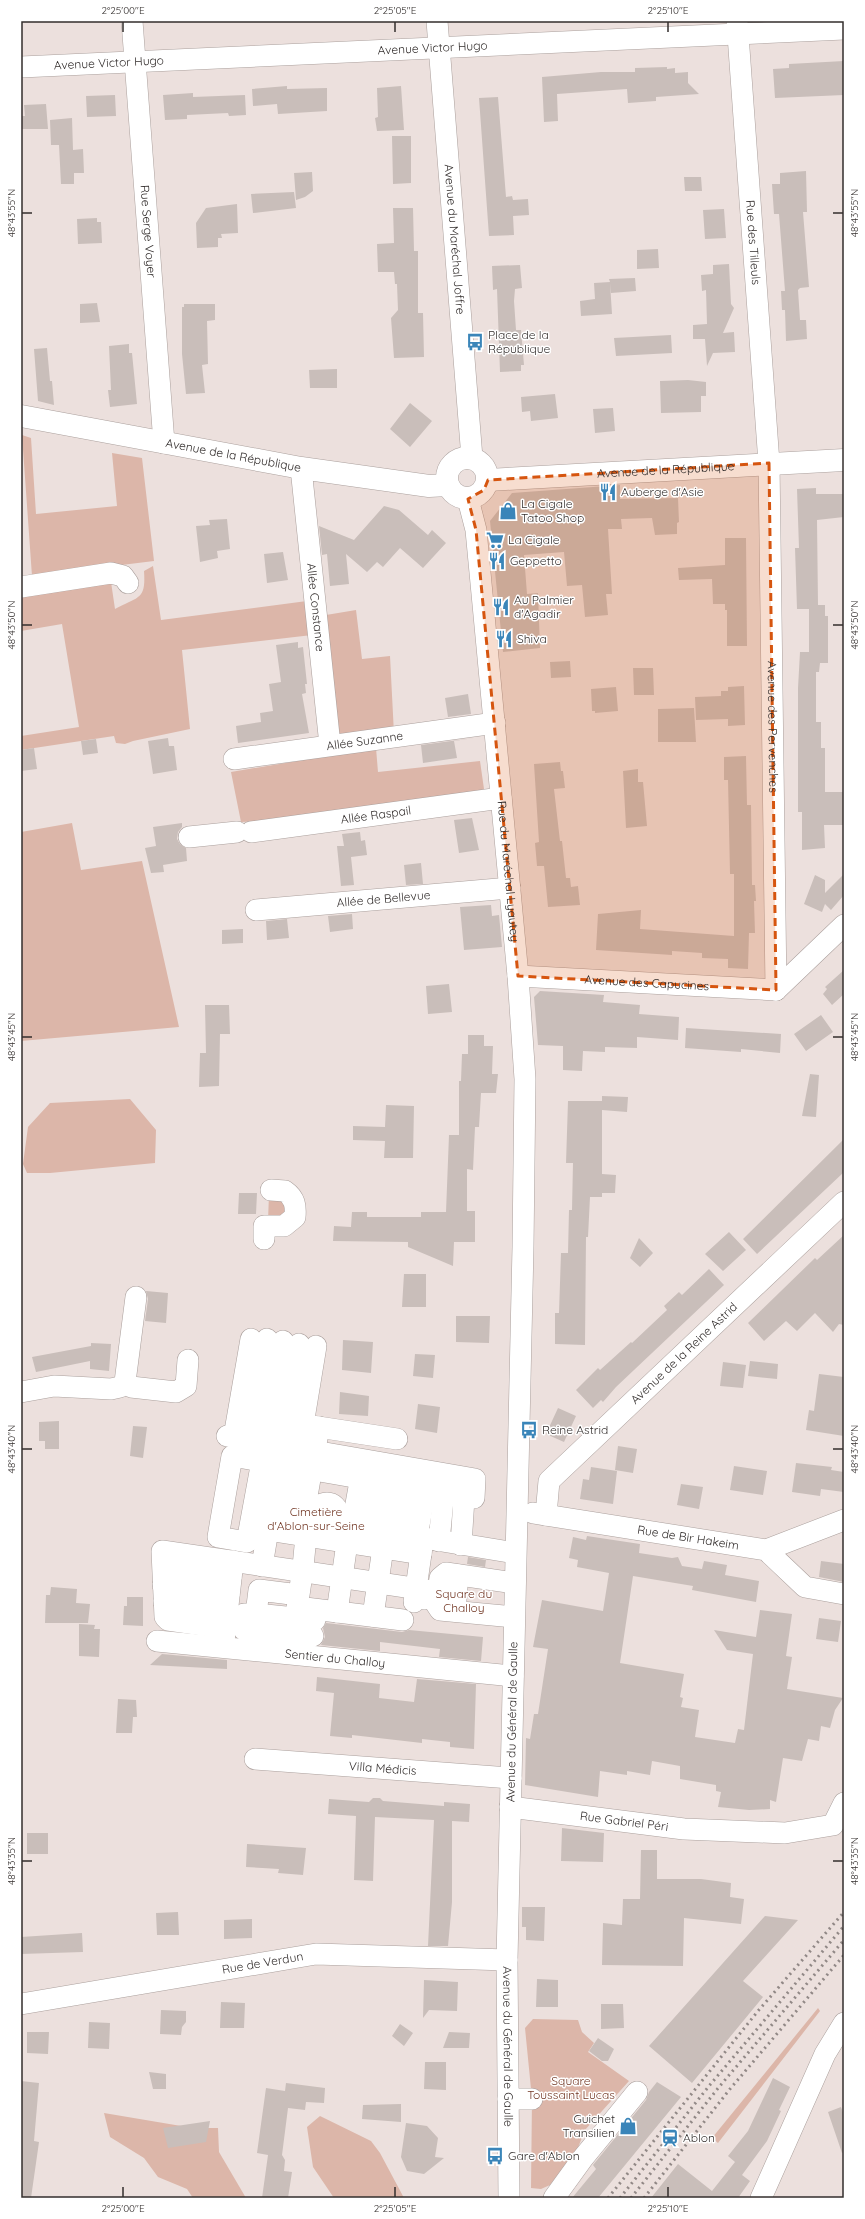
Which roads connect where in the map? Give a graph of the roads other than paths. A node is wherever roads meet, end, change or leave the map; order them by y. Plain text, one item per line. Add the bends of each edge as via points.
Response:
1 (132, 21) edge
2 (437, 21) edge
3 (738, 28) edge
4 (844, 29) edge
5 (439, 49) junction
6 (135, 61) junction
7 (21, 67) edge
8 (21, 416) edge
9 (164, 443) junction
10 (472, 458) junction
11 (844, 460) edge
12 (769, 463) junction
13 (301, 468) junction
14 (488, 480) junction
15 (448, 485) junction
16 (468, 499) junction
17 (128, 583) dead end
18 (21, 587) edge
19 (495, 723) junction
20 (330, 745) junction
21 (234, 759) dead end
22 (501, 798) junction
23 (189, 837) dead end
24 (510, 888) junction
25 (256, 910) dead end
26 (844, 925) edge
27 (518, 976) junction
28 (776, 990) junction
29 (271, 1190) dead end
30 (844, 1202) edge
31 (264, 1240) dead end
32 (523, 1247) joint
33 (136, 1297) dead end
34 (283, 1342) junction
35 (188, 1360) dead end
36 (271, 1374) junction
37 (129, 1380) junction
38 (21, 1392) edge
39 (311, 1422) junction
40 (332, 1465) junction
41 (464, 1498) junction
42 (517, 1510) junction
43 (546, 1515) junction
44 (258, 1517) junction
45 (844, 1520) edge
46 (379, 1532) junction
47 (306, 1536) junction
48 (231, 1540) dead end
49 (461, 1545) junction
50 (766, 1550) junction
51 (515, 1553) junction
52 (262, 1566) junction
53 (302, 1571) junction
54 (458, 1575) junction
55 (342, 1577) junction
56 (378, 1583) junction
57 (515, 1583) junction
58 (164, 1585) junction
59 (844, 1594) edge
60 (298, 1601) junction
61 (419, 1602) junction
62 (228, 1603) junction
63 (455, 1611) junction
64 (337, 1612) junction
65 (373, 1616) junction
66 (514, 1617) junction
67 (314, 1628) dead end
68 (157, 1641) dead end
69 (513, 1676) junction
70 (255, 1759) dead end
71 (511, 1778) junction
72 (844, 1803) edge
73 (510, 1807) junction
74 (507, 1960) junction
75 (21, 2004) edge
76 (844, 2023) edge
77 (637, 2092) dead end
78 (532, 2099) dead end
79 (508, 2100) junction
80 (509, 2198) edge
81 (554, 2198) edge
82 (761, 2198) edge

1 - 6 street, Rue Serge Voyer
2 - 5 street, Avenue du Maréchal Joffre
3 - 4 street, Avenue Victor Hugo
3 - 5 street, Avenue Victor Hugo
3 - 12 street, Rue des Tilleuls
5 - 6 street, Avenue Victor Hugo
5 - 10 street, Avenue du Maréchal Joffre
6 - 7 street, Avenue Victor Hugo
6 - 9 street, Rue Serge Voyer
8 - 9 main road, Avenue de la République
9 - 13 main road, Avenue de la République
10 - 14 main road via 485,468
10 - 15 main road via 464,458 452,464 447,474
11 - 12 main road, Avenue de la République
12 - 14 main road, Avenue de la République
12 - 28 street, Avenue des Pervenches
13 - 15 main road, Avenue de la République via 429,486
13 - 20 street, Allée Constance
14 - 16 main road via 484,490
15 - 16 main road via 452,492
16 - 19 street, Rue du Maréchal Lyautey via 476,530
17 - 18 street via 123,576 111,573
19 - 20 street, Allée Suzanne
19 - 22 street, Rue du Maréchal Lyautey
20 - 21 street, Allée Suzanne
22 - 23 street, Allée Raspail
22 - 24 street, Rue du Maréchal Lyautey
24 - 25 street, Allée de Bellevue
24 - 27 street, Rue du Maréchal Lyautey
26 - 28 street
27 - 28 street, Avenue des Capucines
27 - 32 street, Rue du Maréchal Lyautey via 525,1079
29 - 31 street via 286,1191 295,1203 296,1210 291,1222 284,1226 264,1226
30 - 43 street, Avenue de la Reine Astrid via 549,1481
32 - 42 street, Avenue du Général de Gaulle
33 - 37 street
34 - 36 street
34 - 36 street
34 - 36 street
35 - 37 street via 186,1386 176,1392
36 - 39 street
36 - 39 street
36 - 39 street
37 - 38 street via 120,1387 111,1389 54,1386
39 - 40 street
39 - 40 street
39 - 40 street
39 - 40 street
39 - 40 street
40 - 41 street
40 - 41 street via 445,1474 475,1479 474,1498
40 - 44 street
40 - 44 street
40 - 44 street via 232,1456
40 - 46 street
40 - 46 street
40 - 46 street
40 - 46 street
41 - 49 street
42 - 43 street, Rue de Bir Hakeim
42 - 51 street, Avenue du Général de Gaulle
43 - 50 street, Rue de Bir Hakeim
44 - 47 street
44 - 48 street
44 - 52 street
45 - 50 street
46 - 47 street
46 - 49 street
46 - 55 street
46 - 56 street
46 - 61 street
47 - 53 street
49 - 51 street
50 - 59 street via 805,1587
51 - 57 street, Avenue du Général de Gaulle
52 - 53 street
52 - 62 street
53 - 55 street
53 - 60 street
54 - 57 street
54 - 61 street via 446,1573
54 - 63 street
55 - 56 street
55 - 64 street
56 - 61 street
56 - 65 street
57 - 66 street, Avenue du Général de Gaulle
58 - 62 street
58 - 62 street via 165,1617 168,1620
58 - 62 street via 162,1551
60 - 64 street
60 - 67 street via 256,1608
61 - 63 street via 436,1604 440,1610
61 - 65 street
62 - 68 street, Sentier du Challoy
62 - 69 street, Sentier du Challoy
63 - 66 street
64 - 65 street
66 - 69 street, Avenue du Général de Gaulle
69 - 71 street, Avenue du Général de Gaulle
70 - 71 street, Villa Médicis
71 - 73 street, Avenue du Général de Gaulle
72 - 73 street, Rue Gabriel Péri via 833,1826 785,1833 684,1829
73 - 74 street, Avenue du Général de Gaulle
74 - 75 street, Rue de Verdun via 316,1954
74 - 79 street, Avenue du Général de Gaulle via 516,2028
76 - 82 street via 825,2054
77 - 81 street via 582,2158
78 - 79 street
79 - 80 street, Avenue du Général de Gaulle

